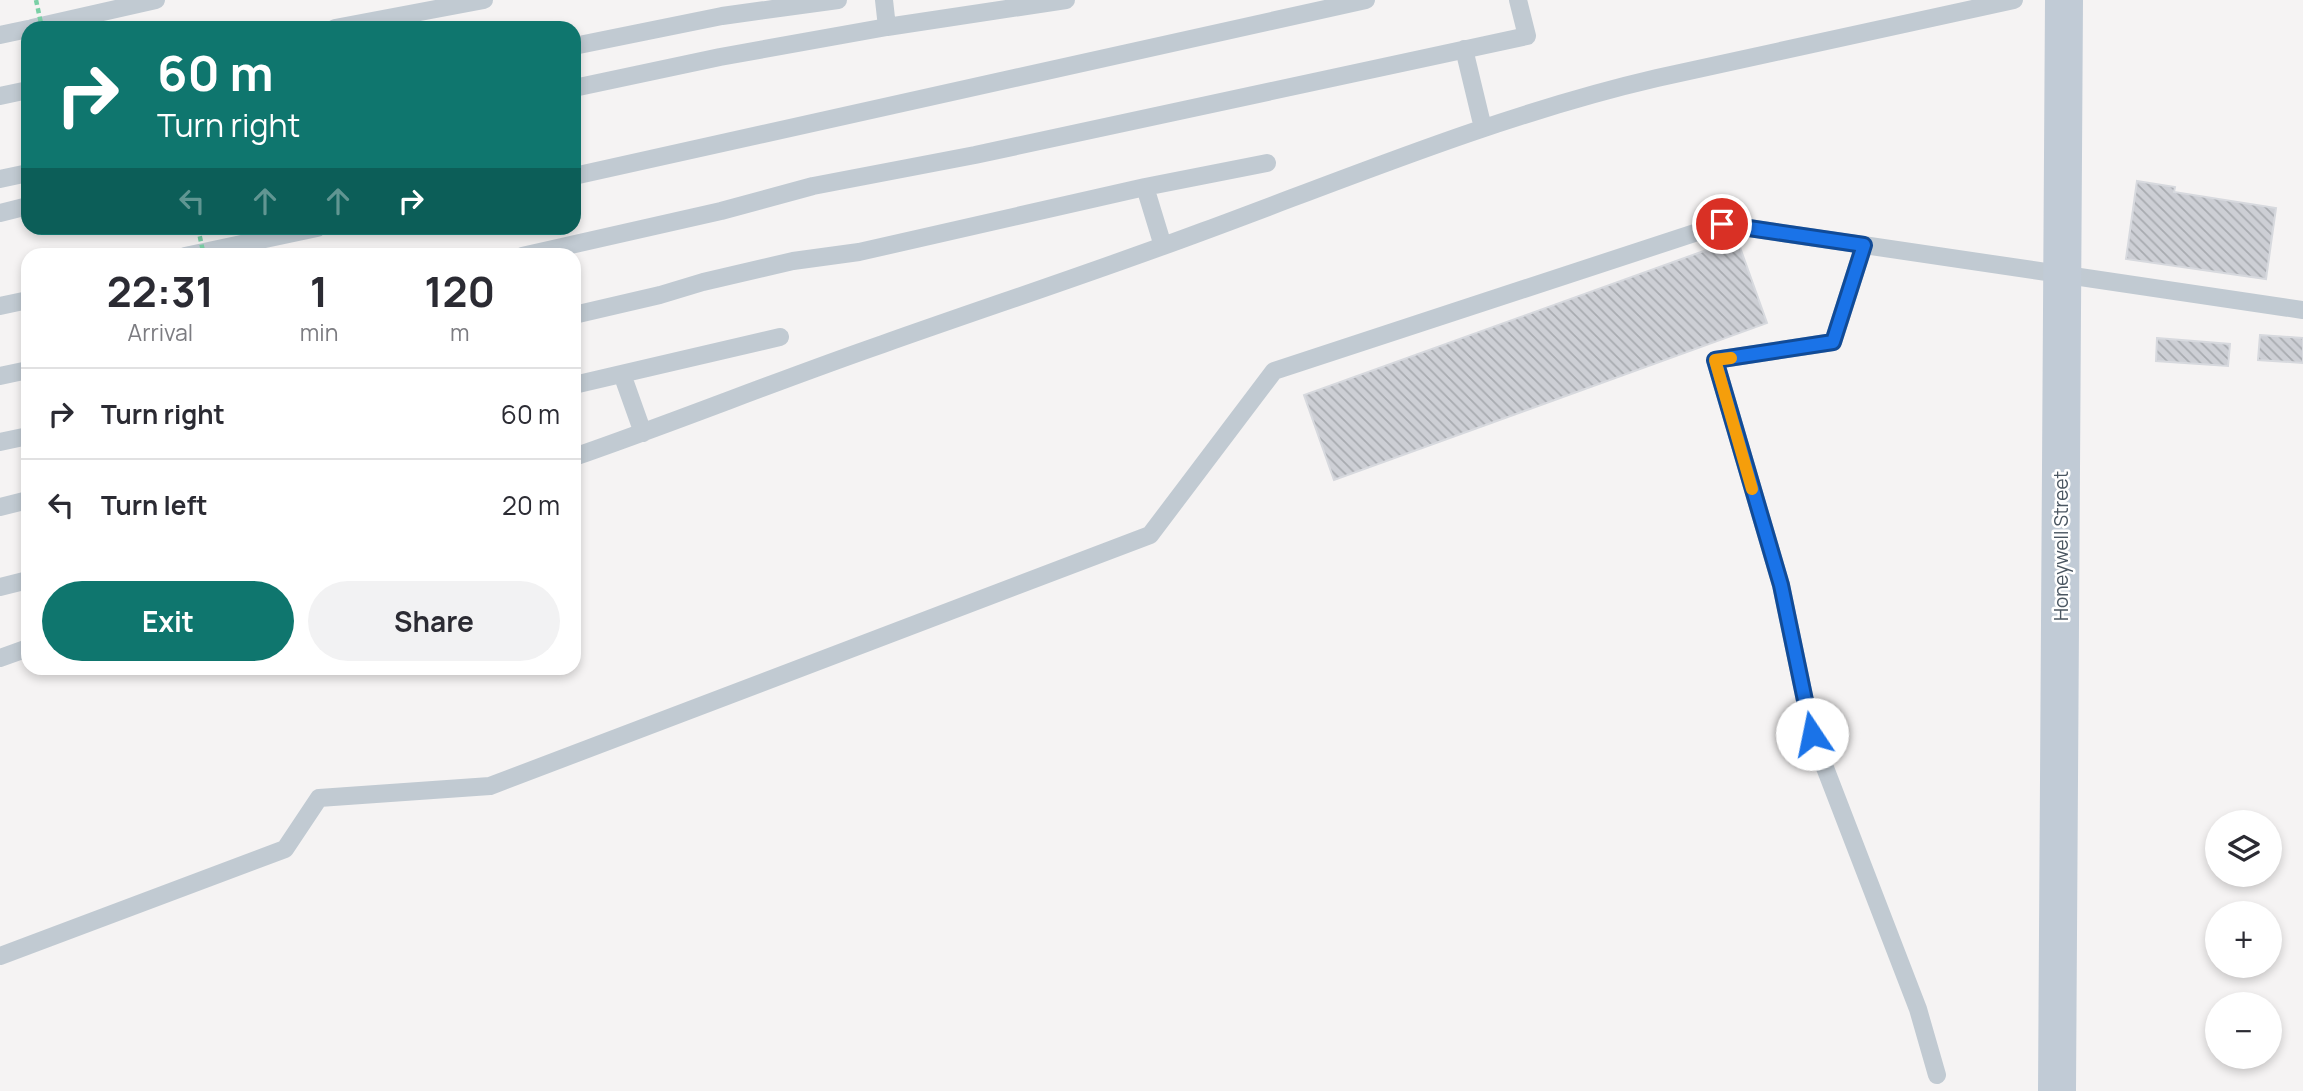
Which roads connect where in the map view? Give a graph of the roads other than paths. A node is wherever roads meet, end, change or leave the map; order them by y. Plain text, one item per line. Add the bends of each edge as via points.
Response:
1 (156, 0) edge
2 (484, 0) edge
3 (838, 0) edge
4 (884, 0) edge
5 (1066, 0) edge
6 (1366, 0) edge
7 (1518, 0) edge
8 (2014, 0) edge
9 (2064, 0) edge
10 (62, 21) edge
11 (372, 21) edge
12 (887, 27) junction
13 (21, 30) edge
14 (0, 35) edge
15 (581, 46) edge
16 (1464, 49) junction
17 (581, 87) edge
18 (21, 92) edge
19 (0, 96) edge
20 (1483, 128) junction
21 (1268, 163) dead end
22 (21, 174) edge
23 (581, 174) edge
24 (0, 178) edge
25 (1145, 187) junction
26 (21, 208) edge
27 (0, 213) edge
28 (284, 235) edge
29 (1864, 245) junction
30 (1163, 246) junction
31 (223, 248) edge
32 (557, 248) edge
33 (21, 302) edge
34 (0, 306) edge
35 (2303, 310) edge
36 (581, 313) edge
37 (780, 337) dead end
38 (21, 372) edge
39 (622, 374) junction
40 (0, 376) edge
41 (581, 383) edge
42 (643, 433) junction
43 (21, 438) edge
44 (0, 442) edge
45 (581, 455) edge
46 (21, 502) edge
47 (0, 506) edge
48 (21, 582) edge
49 (0, 587) edge
50 (21, 651) edge
51 (0, 659) edge
52 (0, 956) edge
53 (1937, 1075) dead end
54 (2057, 1091) edge

1 - 10 lane
2 - 11 lane
3 - 15 lane via 722,16
4 - 12 lane
5 - 12 lane
6 - 23 lane
7 - 16 lane via 1527,36
8 - 20 lane via 1600,91
9 - 54 street, Honeywell Street, bridge
12 - 17 lane
13 - 14 lane
16 - 20 lane
16 - 32 lane via 813,187
18 - 19 lane
20 - 30 lane
21 - 25 lane
22 - 24 lane
25 - 30 lane
25 - 36 lane via 859,252 793,261
26 - 27 lane
28 - 31 lane
29 - 35 lane
29 - 52 lane via 1722,224 1274,370 1150,535 490,786 318,798 285,849
29 - 53 lane via 1833,342 1715,360 1781,585 1812,734 1914,998
30 - 42 lane
33 - 34 lane
37 - 39 lane
38 - 40 lane
39 - 41 lane
39 - 42 lane
42 - 45 lane
43 - 44 lane
46 - 47 lane
48 - 49 lane
50 - 51 lane

